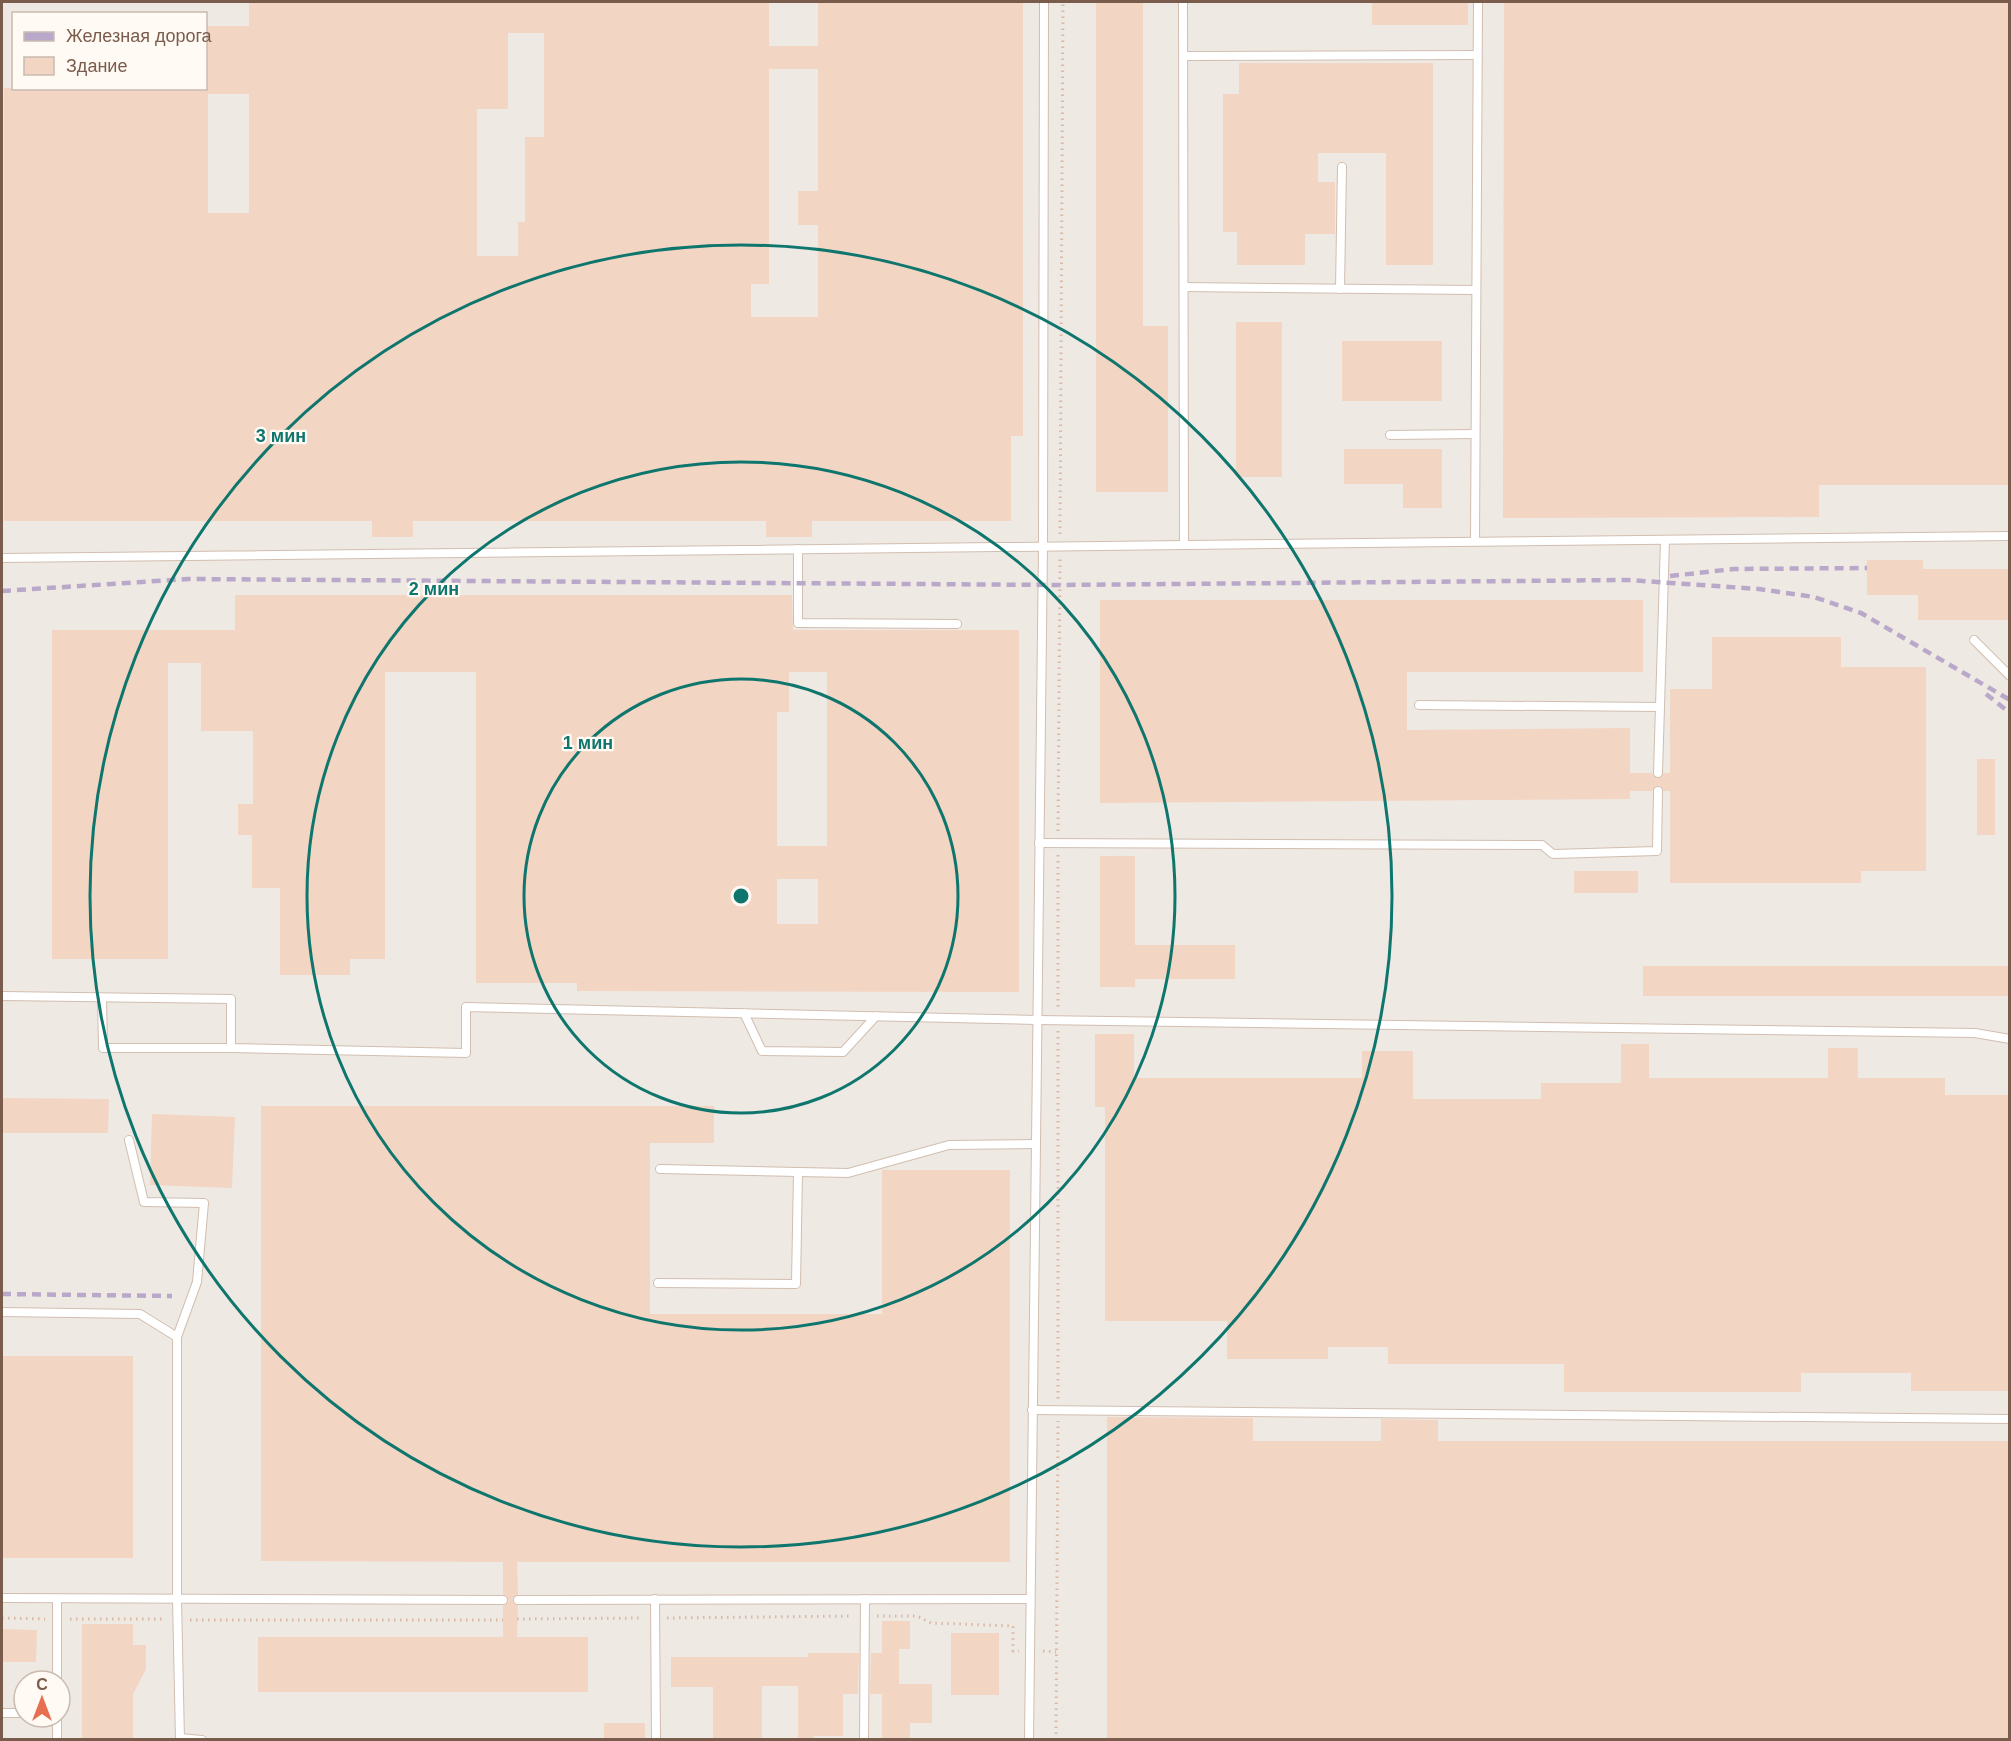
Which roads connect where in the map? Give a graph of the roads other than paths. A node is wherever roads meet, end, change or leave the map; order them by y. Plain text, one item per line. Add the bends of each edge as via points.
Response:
1 (1044, 2) edge
2 (1184, 2) edge
3 (1478, 2) edge
4 (1477, 55) junction
5 (1184, 56) junction
6 (1342, 167) dead end
7 (1184, 287) junction
8 (1340, 288) junction
9 (1476, 290) junction
10 (1475, 434) junction
11 (1390, 435) dead end
12 (2010, 536) edge
13 (1665, 540) junction
14 (1475, 541) junction
15 (1184, 544) junction
16 (1043, 546) junction
17 (798, 549) junction
18 (2, 558) edge
19 (957, 624) dead end
20 (1974, 640) dead end
21 (2010, 675) edge
22 (1419, 705) dead end
23 (1660, 707) junction
24 (1658, 773) dead end
25 (1658, 791) dead end
26 (1039, 843) junction
27 (2, 996) edge
28 (102, 998) junction
29 (744, 1013) junction
30 (876, 1016) junction
31 (1037, 1020) junction
32 (2010, 1039) edge
33 (231, 1048) junction
34 (129, 1140) dead end
35 (1036, 1144) junction
36 (660, 1169) dead end
37 (798, 1172) junction
38 (658, 1283) dead end
39 (2, 1312) edge
40 (177, 1337) junction
41 (1032, 1410) junction
42 (2010, 1419) edge
43 (2, 1599) edge
44 (57, 1599) junction
45 (177, 1599) junction
46 (655, 1599) junction
47 (865, 1599) junction
48 (1030, 1599) junction
49 (503, 1600) dead end
50 (518, 1600) dead end
51 (57, 1669) edge
52 (180, 1739) edge
53 (202, 1740) edge
54 (656, 1740) edge
55 (864, 1740) edge
56 (1029, 1740) edge

1 - 16 lane
2 - 5 lane
3 - 4 lane
4 - 5 lane
4 - 9 lane
5 - 7 lane
6 - 8 lane
7 - 8 lane
7 - 15 lane
8 - 9 lane
9 - 10 lane
10 - 11 lane
10 - 14 lane
12 - 13 lane
13 - 14 lane
13 - 23 lane
14 - 15 lane
15 - 16 lane
16 - 17 lane
16 - 26 lane
17 - 18 lane
17 - 19 lane via 798,623
20 - 21 lane
22 - 23 lane
23 - 24 lane
25 - 26 lane via 1657,851 1553,854 1542,845
26 - 31 lane
27 - 28 lane
28 - 33 lane via 231,999
28 - 33 lane via 103,1048
29 - 30 lane
29 - 30 lane via 762,1051 843,1052
29 - 33 lane via 466,1007 466,1053
30 - 31 lane
31 - 32 lane via 1975,1033
31 - 35 lane
34 - 40 lane via 144,1202 204,1203 197,1282
35 - 37 lane via 949,1145 848,1173
35 - 41 lane
36 - 37 lane
37 - 38 lane via 796,1284
39 - 40 lane via 140,1314
40 - 45 lane
41 - 42 lane
41 - 48 lane
43 - 44 lane
44 - 45 lane
44 - 51 lane
45 - 49 lane
45 - 52 lane
46 - 47 lane
46 - 50 lane
46 - 54 lane
47 - 48 lane
47 - 55 lane
48 - 56 lane
52 - 53 lane

